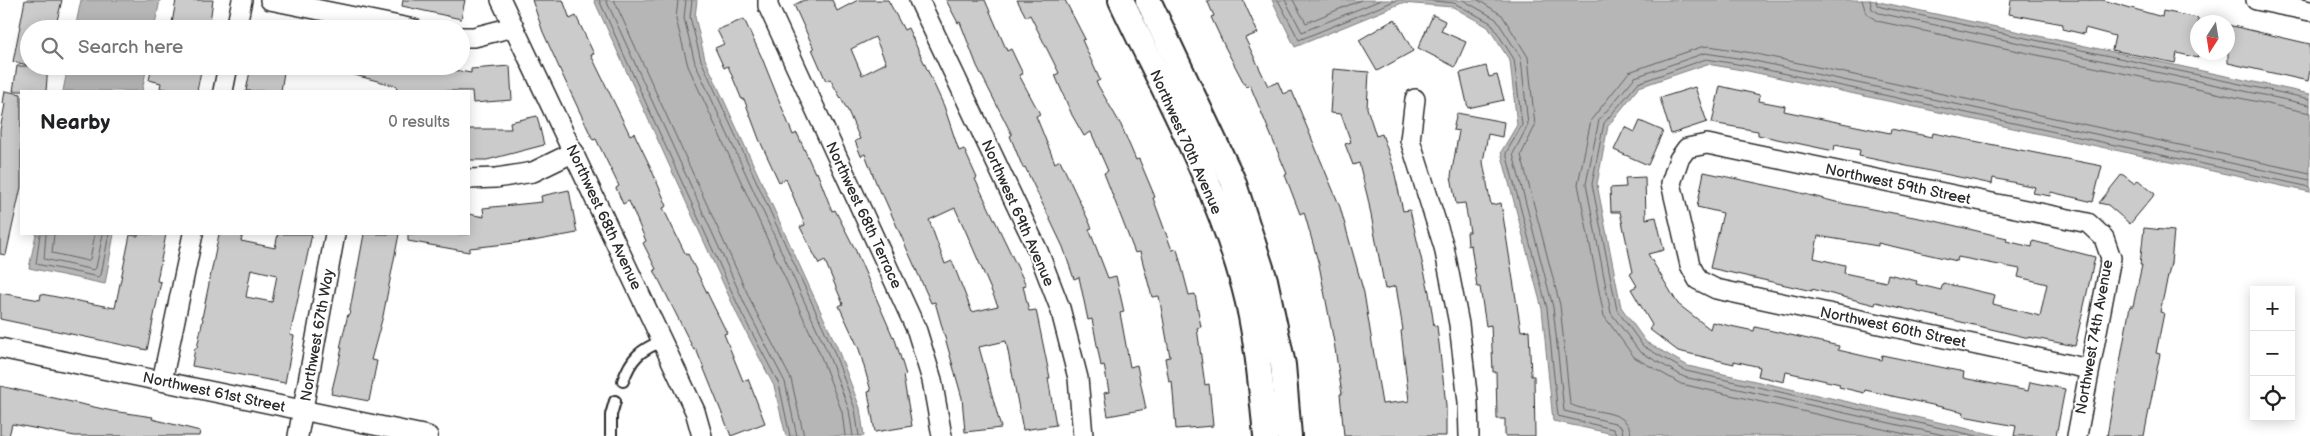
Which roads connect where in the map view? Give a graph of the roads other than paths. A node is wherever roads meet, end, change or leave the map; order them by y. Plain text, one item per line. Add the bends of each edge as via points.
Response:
1 (242, 0) edge
2 (270, 0) edge
3 (501, 0) edge
4 (768, 0) edge
5 (919, 0) edge
6 (1121, 0) edge
7 (1148, 0) edge
8 (2256, 0) edge
9 (2310, 11) edge
10 (238, 20) edge
11 (369, 20) edge
12 (512, 27) junction
13 (470, 37) edge
14 (226, 75) edge
15 (223, 90) edge
16 (1415, 98) dead end
17 (574, 152) junction
18 (470, 179) edge
19 (193, 235) edge
20 (336, 235) edge
21 (2104, 238) joint
22 (1698, 280) joint
23 (662, 340) junction
24 (0, 348) edge
25 (2089, 369) junction
26 (623, 380) dead end
27 (162, 381) junction
28 (615, 401) dead end
29 (303, 411) junction
30 (298, 436) edge
31 (428, 436) edge
32 (611, 436) edge
33 (702, 436) edge
34 (942, 436) edge
35 (1083, 436) edge
36 (1266, 436) edge
37 (1288, 436) edge
38 (1469, 436) edge
39 (2077, 436) edge

1 - 10 street
2 - 11 street
3 - 12 street, Northwest 68th Avenue
4 - 34 street, Northwest 68th Terrace via 917,331 932,380
5 - 35 street, Northwest 69th Avenue via 1038,251 1060,308 1078,378
6 - 36 street, Northwest 70th Avenue via 1212,195 1244,286 1259,370
7 - 37 street, Northwest 70th Avenue via 1233,181 1265,280 1283,365
8 - 9 street
12 - 13 street
12 - 17 street, Northwest 68th Avenue
14 - 15 street
16 - 38 street via 1410,140 1444,247 1459,324
17 - 18 street via 533,172
17 - 23 street, Northwest 68th Avenue
19 - 27 street
20 - 29 street, Northwest 67th Way
21 - 22 street, Northwest 59th Street via 2088,223 1707,144 1687,148 1678,159 1671,182 1690,266
21 - 25 street, Northwest 74th Avenue via 2111,258
22 - 25 street, Northwest 60th Street via 1716,290
23 - 26 lane via 638,354
23 - 33 street, Northwest 68th Avenue via 695,411
24 - 27 street, Northwest 61st Street
25 - 39 street, Northwest 74th Avenue
27 - 29 street, Northwest 61st Street
28 - 32 lane
29 - 30 street, Northwest 67th Way
29 - 31 street, Northwest 61st Street

